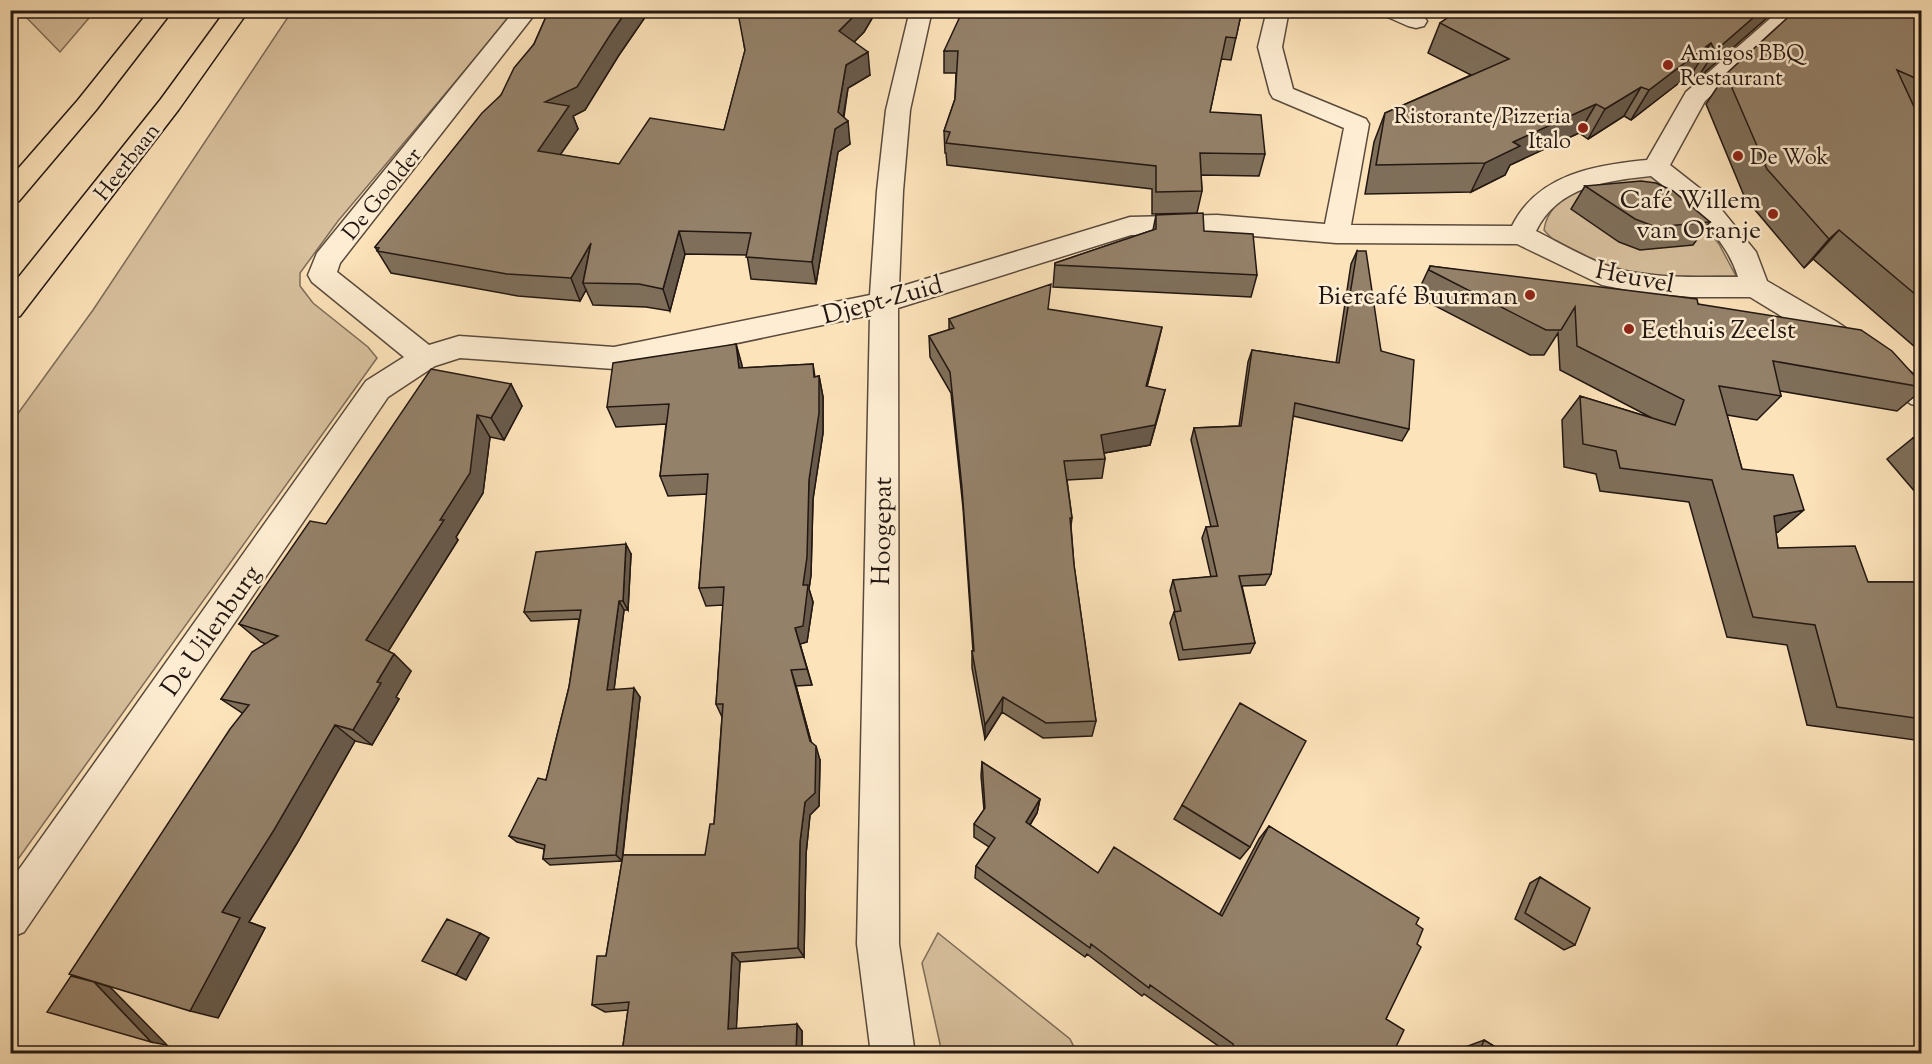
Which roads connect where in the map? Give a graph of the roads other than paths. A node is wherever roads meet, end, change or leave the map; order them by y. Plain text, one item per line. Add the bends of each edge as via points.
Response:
1 (162, 10) edge
2 (238, 10) edge
3 (527, 10) edge
4 (921, 10) edge
5 (1278, 10) edge
6 (1391, 10) edge
7 (1794, 10) edge
8 (1416, 21) dead end
9 (1656, 167) junction
10 (10, 195) edge
11 (1336, 234) junction
12 (1521, 235) junction
13 (1755, 287) junction
14 (884, 302) junction
15 (10, 309) edge
16 (425, 358) junction
17 (1922, 396) edge
18 (10, 918) edge
19 (893, 1053) edge

1 - 10 main road
2 - 15 main road, Heerbaan
3 - 16 street, De Goolder via 327,260 322,275
4 - 14 street, Hoogepat via 898,110
5 - 11 street via 1270,47 1282,93 1357,124
6 - 8 street
7 - 9 street via 1695,97
9 - 12 street via 1582,179 1552,194 1532,214
9 - 13 street via 1703,204 1746,259
11 - 12 street, Heuvel
11 - 14 street, Djept-Zuid via 1217,224 1130,226
12 - 13 street, Heuvel via 1602,275 1647,283
13 - 17 street, Heuvel via 1827,330
14 - 16 street, Djept-Zuid via 614,358 459,347
14 - 19 street, Hoogepat via 878,944
16 - 18 street, De Uilenburg via 376,390

